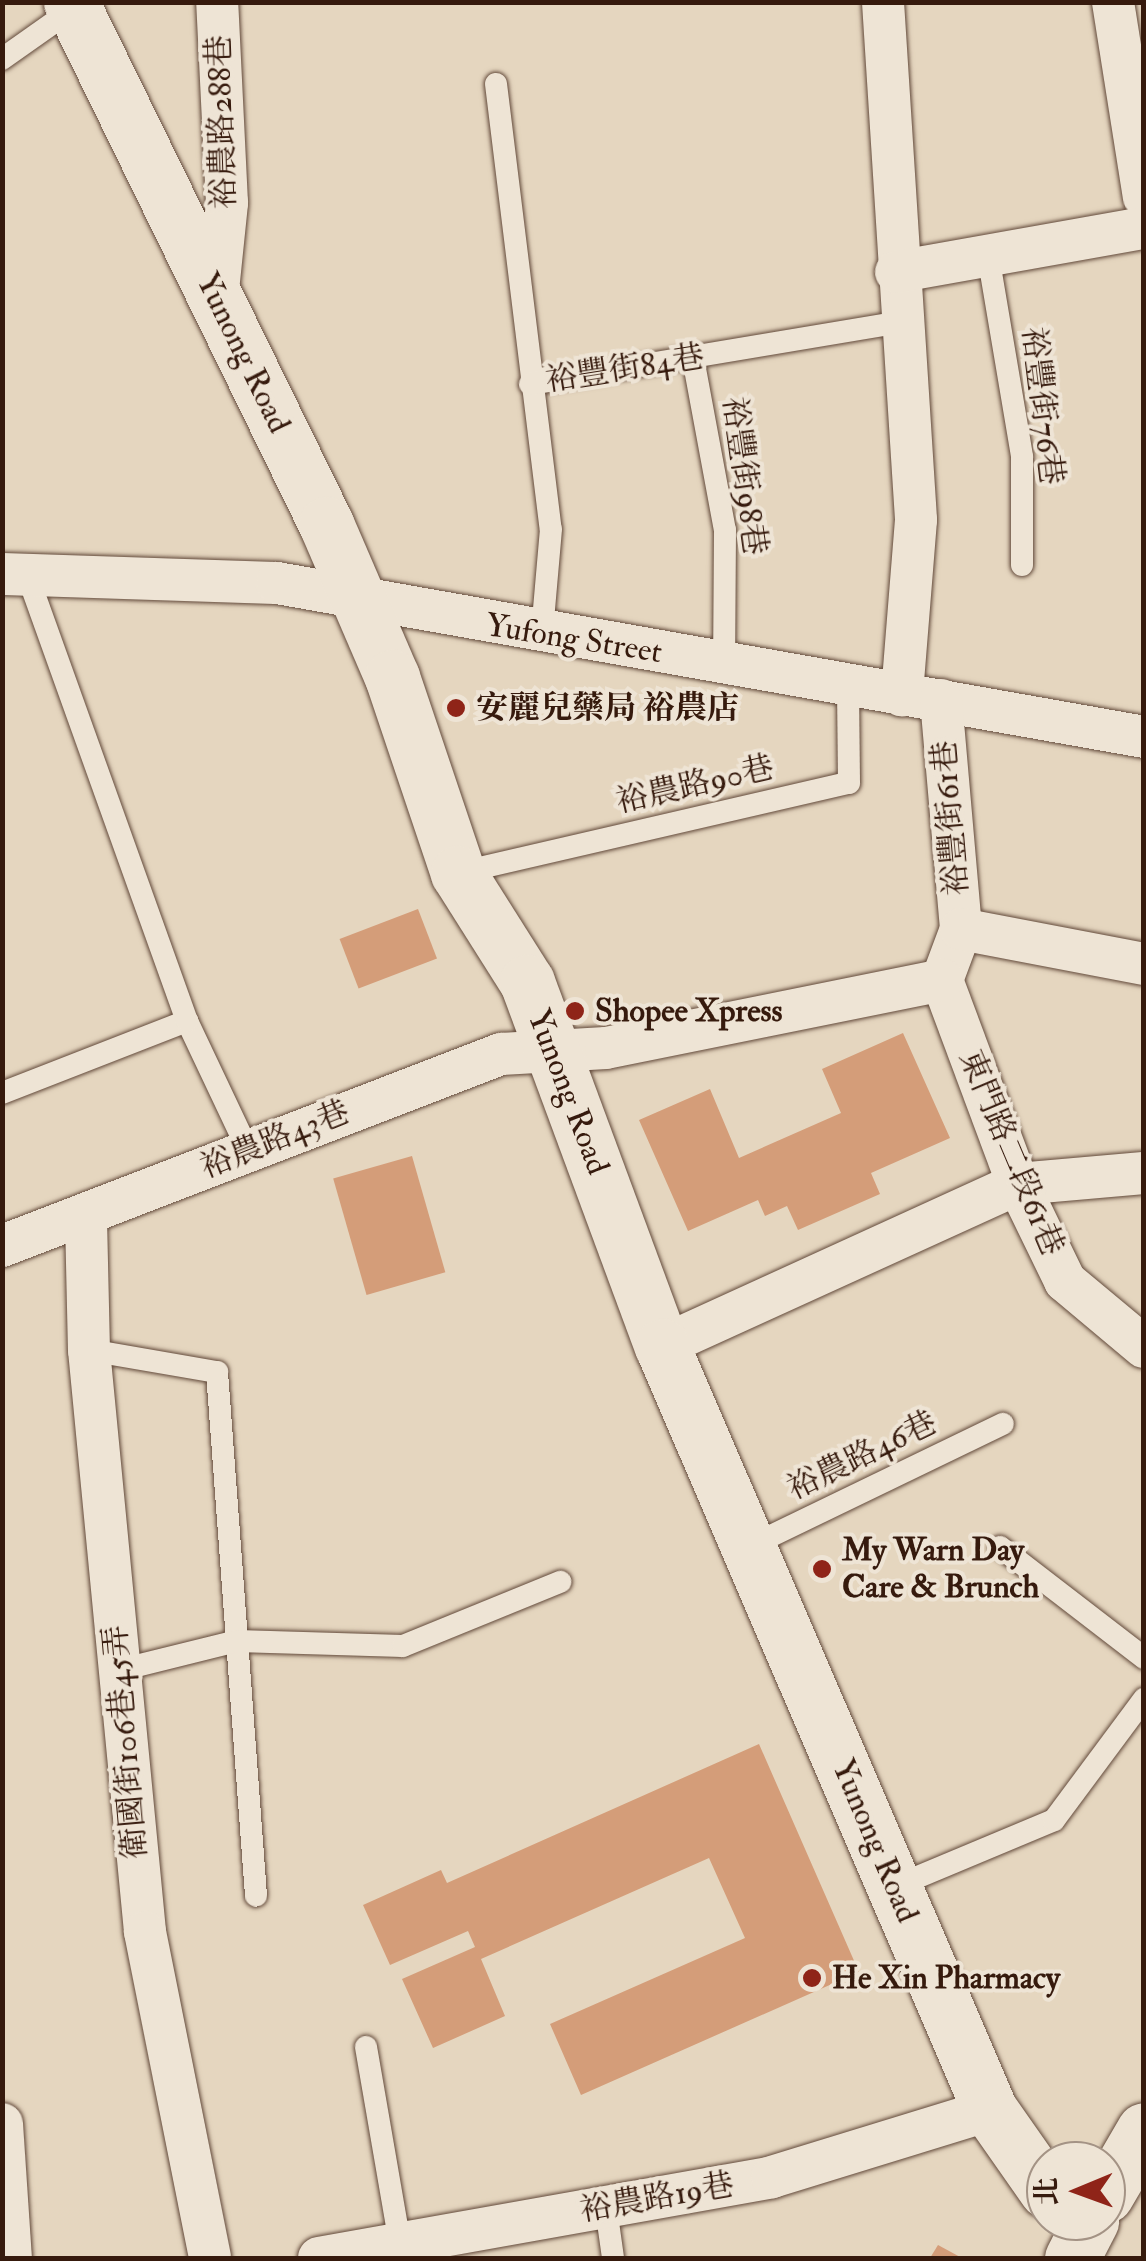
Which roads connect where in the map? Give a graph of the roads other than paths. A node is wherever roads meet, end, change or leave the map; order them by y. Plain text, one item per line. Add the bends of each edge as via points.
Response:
1 (217, 2) edge
2 (882, 2) edge
3 (1113, 2) edge
4 (73, 6) edge
5 (2, 59) edge
6 (496, 84) dead end
7 (1144, 196) edge
8 (1144, 228) edge
9 (988, 256) junction
10 (896, 272) junction
11 (217, 300) junction
12 (900, 322) junction
13 (693, 358) junction
14 (530, 384) junction
15 (1022, 565) dead end
16 (15, 576) edge
17 (358, 600) junction
18 (542, 632) junction
19 (724, 664) junction
20 (848, 682) junction
21 (921, 698) junction
22 (1144, 737) edge
23 (458, 873) junction
24 (961, 929) junction
25 (1144, 964) edge
26 (942, 980) junction
27 (187, 1021) junction
28 (552, 1054) junction
29 (2, 1093) edge
30 (247, 1148) junction
31 (1144, 1173) edge
32 (1018, 1184) junction
33 (86, 1219) junction
34 (2, 1246) edge
35 (662, 1346) junction
36 (1144, 1347) edge
37 (89, 1350) junction
38 (1003, 1424) dead end
39 (748, 1546) junction
40 (1000, 1546) dead end
41 (560, 1582) dead end
42 (237, 1640) junction
43 (1144, 1658) edge
44 (120, 1670) junction
45 (1144, 1699) edge
46 (894, 1886) junction
47 (256, 1896) dead end
48 (366, 2047) dead end
49 (990, 2110) junction
50 (2, 2124) edge
51 (1144, 2130) edge
52 (1126, 2159) edge
53 (1026, 2161) edge
54 (606, 2208) junction
55 (400, 2243) junction
56 (11, 2258) edge
57 (210, 2258) edge
58 (318, 2258) edge
59 (614, 2258) edge

1 - 11 street, 裕農路288巷 via 228,202
2 - 10 street
3 - 7 street
4 - 5 lane
4 - 11 street, Yunong Road
6 - 14 lane, 裕豐街84巷
8 - 9 street
9 - 10 street
9 - 15 lane, 裕豐街76巷 via 1022,458
10 - 12 street
11 - 17 street, Yunong Road
12 - 13 lane, 裕豐街84巷
12 - 21 street
13 - 14 lane, 裕豐街84巷
13 - 19 lane, 裕豐街98巷 via 725,530
14 - 18 lane via 551,529
16 - 17 street, Yufong Street via 277,583
16 - 27 lane
17 - 18 street, Yufong Street
17 - 23 street, Yunong Road
18 - 19 street, Yufong Street
19 - 20 street, Yufong Street
20 - 21 street, Yufong Street
20 - 23 lane, 裕農路90巷 via 849,783
21 - 22 street, Yufong Street
21 - 24 street, 裕豐街61巷
23 - 28 street, Yunong Road via 526,982
24 - 25 street, 裕豐街61巷
24 - 26 street
26 - 28 street, 裕農路43巷
26 - 32 street, 東門路二段61巷
27 - 29 lane
27 - 30 lane
28 - 30 street, 裕農路43巷 via 500,1054
28 - 35 street, Yunong Road
30 - 33 street, 裕農路43巷
31 - 32 street
32 - 35 street
32 - 36 street, 東門路二段61巷 via 1065,1281
33 - 34 street, 裕農路43巷
33 - 37 street, 衛國街106巷45弄
35 - 39 street, Yunong Road
37 - 42 lane via 217,1372
37 - 44 street, 衛國街106巷45弄
38 - 39 lane, 裕農路46巷
39 - 46 street, Yunong Road
40 - 43 lane
41 - 42 lane via 403,1646
42 - 44 lane
42 - 47 lane
44 - 57 street, 衛國街106巷45弄 via 144,1932
45 - 46 lane via 1054,1820
46 - 49 street, Yunong Road
48 - 55 lane
49 - 53 street, Yunong Road
49 - 54 street, 裕農路19巷 via 772,2177
50 - 56 street
51 - 52 street
54 - 55 street, 裕農路19巷
54 - 59 lane
55 - 58 street, 裕農路19巷

